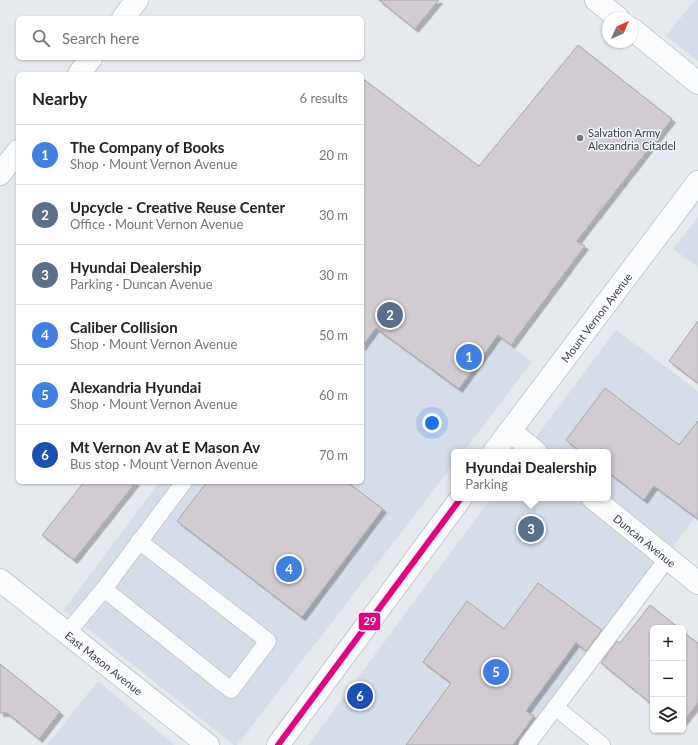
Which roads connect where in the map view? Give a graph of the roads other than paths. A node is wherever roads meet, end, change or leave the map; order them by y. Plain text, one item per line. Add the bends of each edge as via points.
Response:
1 (137, 0) edge
2 (596, 0) edge
3 (611, 12) edge
4 (125, 16) edge
5 (638, 34) edge
6 (90, 60) edge
7 (80, 72) edge
8 (698, 83) edge
9 (16, 154) edge
10 (0, 174) edge
11 (698, 182) edge
12 (510, 431) junction
13 (496, 449) edge
14 (532, 449) edge
15 (182, 484) edge
16 (459, 501) edge
17 (596, 501) edge
18 (139, 541) junction
19 (667, 559) junction
20 (0, 580) edge
21 (698, 583) edge
22 (104, 589) junction
23 (67, 633) junction
24 (555, 707) junction
25 (208, 745) edge
26 (278, 745) edge
27 (527, 745) edge
28 (602, 745) edge

1 - 4 street
2 - 3 street
5 - 8 street
6 - 7 street
9 - 10 street
11 - 12 street, Mount Vernon Avenue
12 - 13 street, Mount Vernon Avenue
12 - 14 street
15 - 18 lane
16 - 26 street
17 - 19 street, Duncan Avenue
18 - 22 lane
18 - 22 lane via 268,641 230,690
19 - 21 street, Duncan Avenue
19 - 24 lane
20 - 23 street, East Mason Avenue
22 - 23 lane
23 - 25 street, East Mason Avenue
24 - 27 lane
24 - 28 lane

